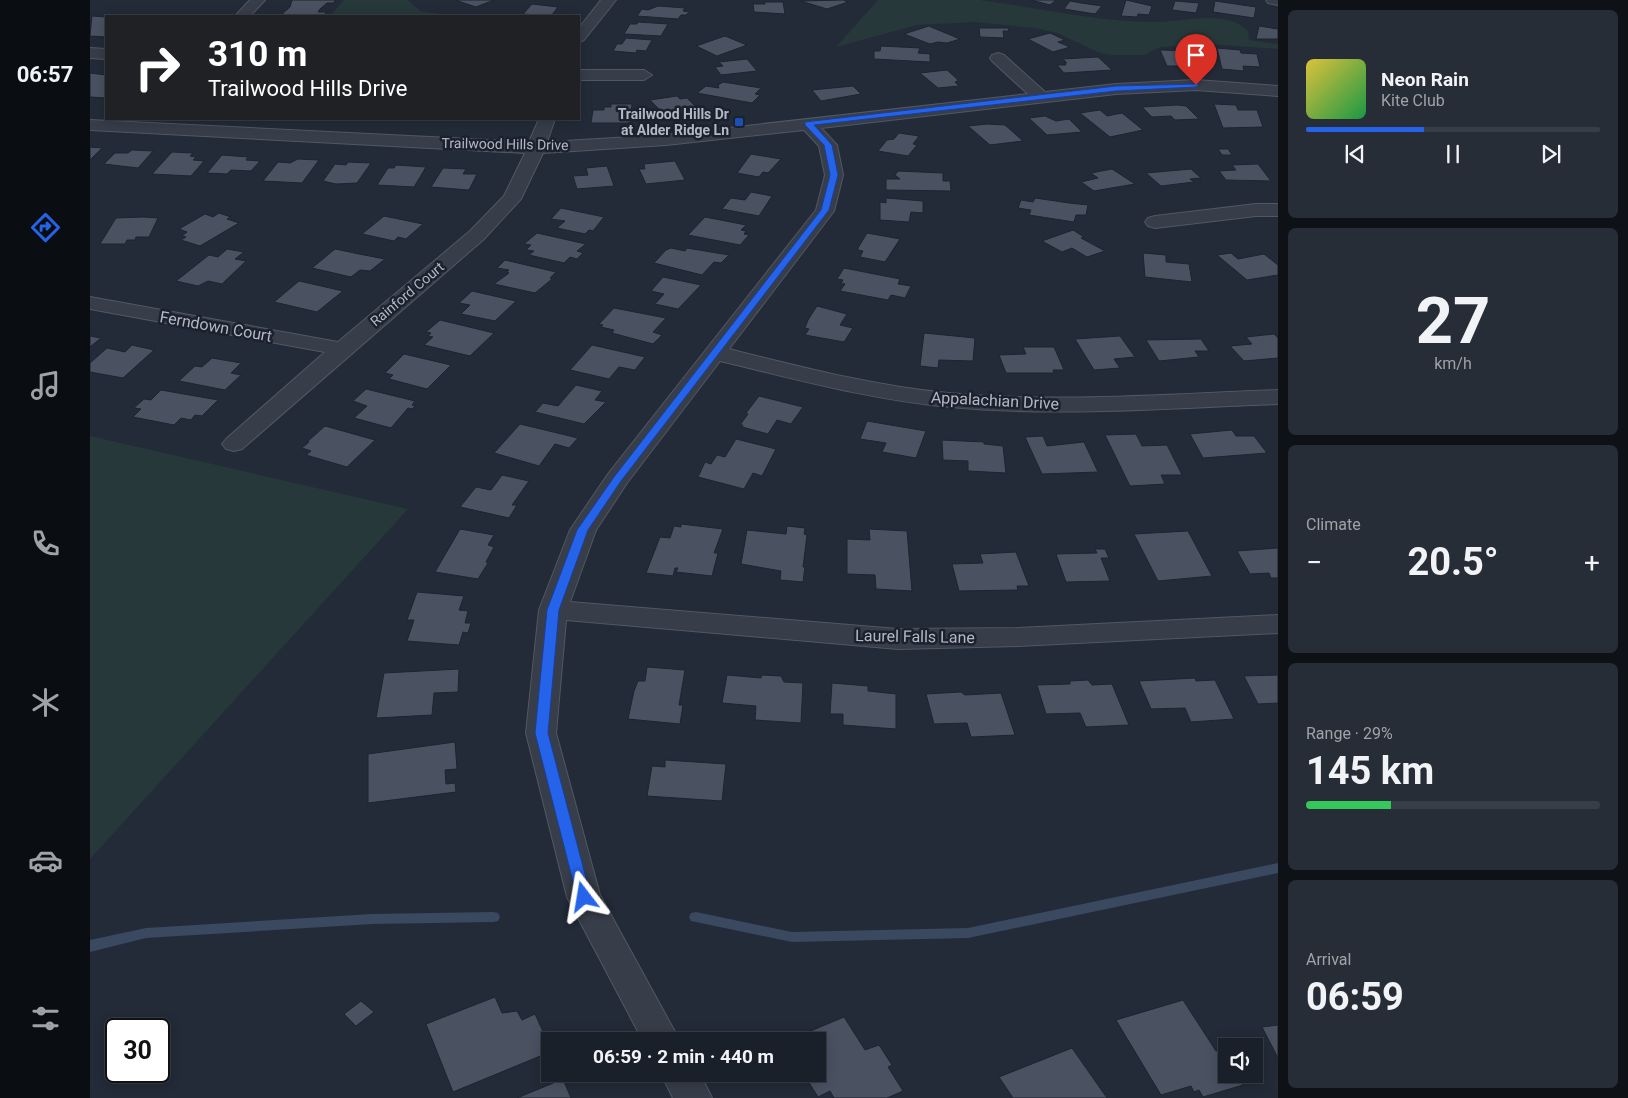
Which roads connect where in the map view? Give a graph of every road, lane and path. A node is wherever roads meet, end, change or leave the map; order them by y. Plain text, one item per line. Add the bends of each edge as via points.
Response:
1 (258, 0) edge
2 (609, 0) edge
3 (1273, 0) edge
4 (1278, 1) edge
5 (243, 15) edge
6 (580, 36) edge
7 (90, 53) edge
8 (105, 54) edge
9 (998, 58) dead end
10 (580, 75) edge
11 (644, 75) dead end
12 (1278, 91) edge
13 (1041, 97) junction
14 (546, 120) edge
15 (174, 124) edge
16 (808, 124) junction
17 (90, 125) edge
18 (535, 148) junction
19 (1278, 210) edge
20 (1155, 222) dead end
21 (90, 303) edge
22 (342, 349) junction
23 (716, 353) junction
24 (1278, 396) edge
25 (234, 444) dead end
26 (553, 610) junction
27 (1278, 624) edge
28 (657, 1032) edge
29 (684, 1082) edge
30 (693, 1098) edge

1 - 5 street
2 - 6 street
3 - 4 street
7 - 8 street
9 - 13 street
10 - 11 street
12 - 13 street, Trailwood Hills Drive via 1196,85 1116,88
13 - 16 street, Trailwood Hills Drive
14 - 18 street, Rainford Court
15 - 17 street, Trailwood Hills Drive
15 - 18 street, Trailwood Hills Drive
16 - 18 street, Trailwood Hills Drive via 666,140
16 - 23 street via 828,145 834,175 825,210
18 - 22 street, Rainford Court via 512,199 477,235
19 - 20 street
21 - 22 street, Ferndown Court
22 - 25 street, Rainford Court
23 - 24 street, Appalachian Drive via 857,385 948,400 1046,404
23 - 26 street via 618,479 583,530
26 - 27 street, Laurel Falls Lane via 898,639 1018,637
26 - 28 street via 541,733 584,897
29 - 30 street

